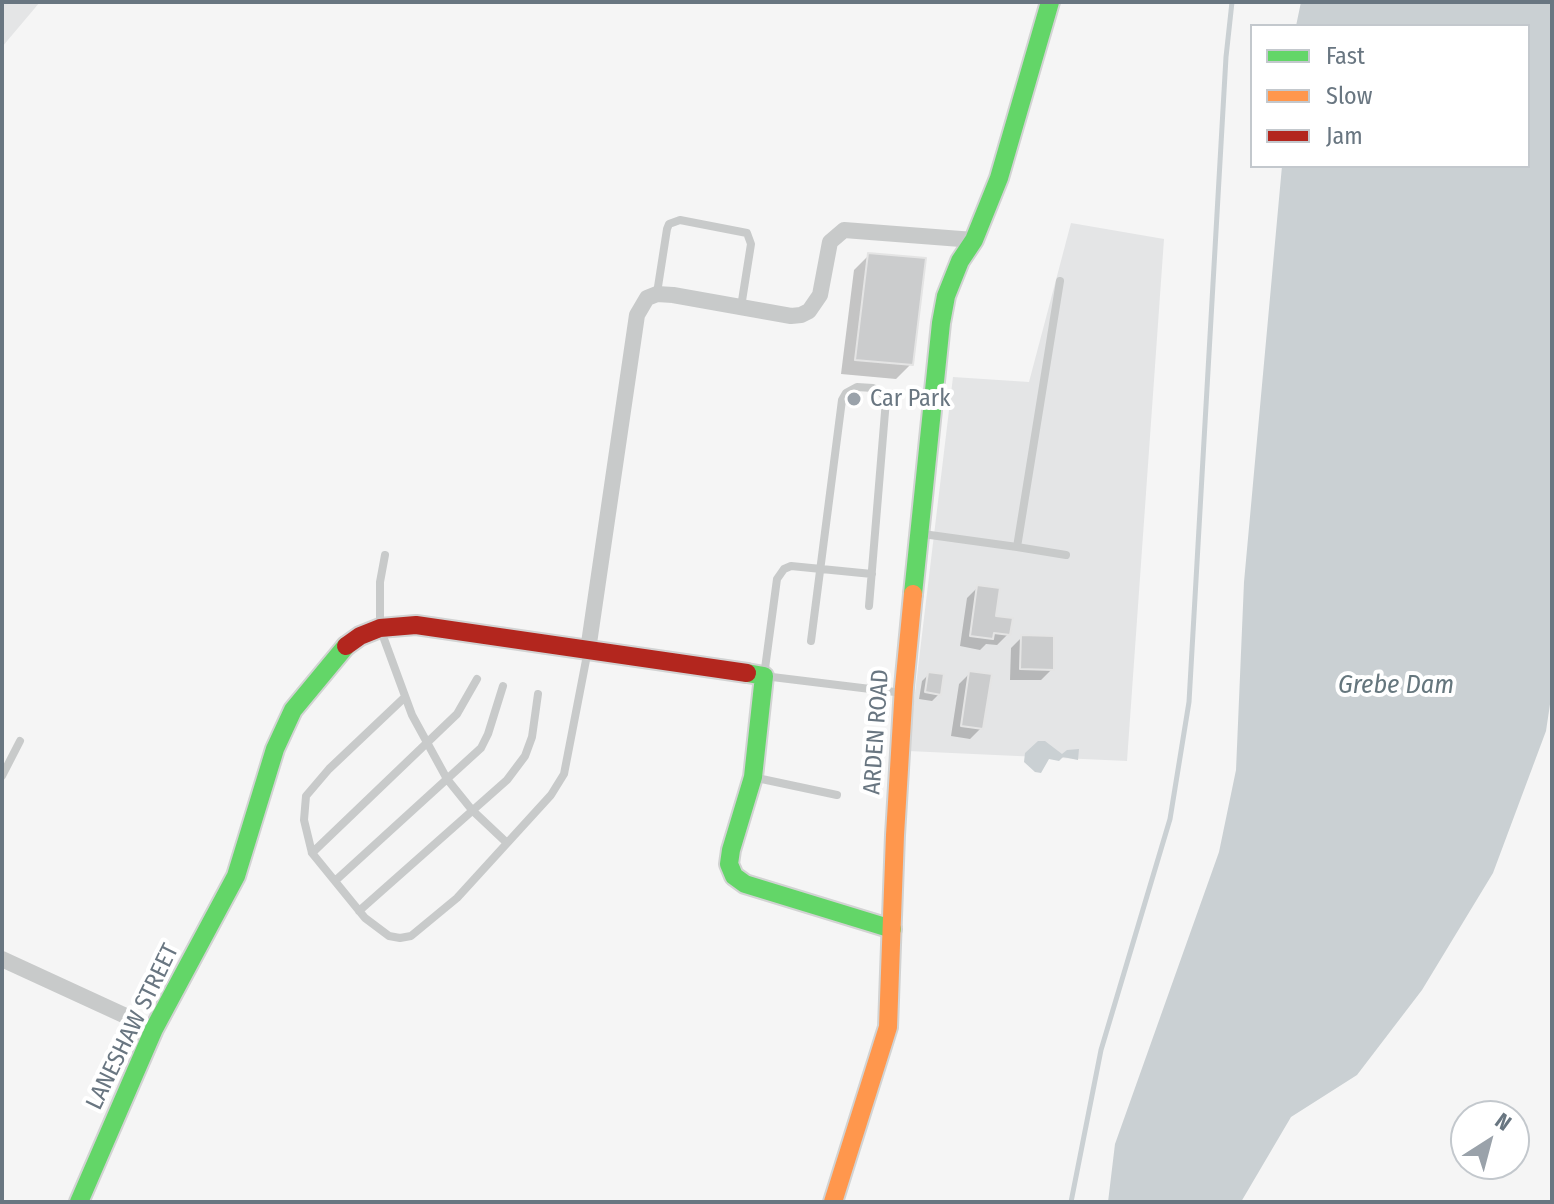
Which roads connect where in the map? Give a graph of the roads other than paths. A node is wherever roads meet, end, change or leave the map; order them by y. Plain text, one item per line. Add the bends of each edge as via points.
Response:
1 (1050, 2) edge
2 (974, 240) junction
3 (1060, 281) dead end
4 (657, 294) junction
5 (741, 307) junction
6 (918, 533) junction
7 (1017, 547) junction
8 (385, 555) dead end
9 (1066, 555) dead end
10 (819, 569) junction
11 (872, 574) junction
12 (869, 606) dead end
13 (380, 628) junction
14 (811, 641) dead end
15 (588, 650) junction
16 (764, 676) junction
17 (477, 679) dead end
18 (503, 686) dead end
19 (903, 693) junction
20 (538, 694) dead end
21 (405, 697) junction
22 (20, 741) dead end
23 (427, 744) junction
24 (2, 776) edge
25 (753, 777) junction
26 (447, 779) junction
27 (837, 795) dead end
28 (472, 810) junction
29 (507, 843) junction
30 (312, 853) junction
31 (335, 881) junction
32 (359, 911) junction
33 (892, 929) junction
34 (2, 959) edge
35 (154, 1029) junction
36 (79, 1202) edge
37 (833, 1202) edge

1 - 2 street, ARDEN ROAD via 999,178
2 - 5 street via 844,230 830,242 820,295 809,311 791,316
2 - 6 street, ARDEN ROAD via 946,296
3 - 7 lane
4 - 5 street
4 - 5 lane via 667,229 680,220 747,233 751,244
4 - 15 street via 647,298 637,315
6 - 7 lane
6 - 19 street, ARDEN ROAD
7 - 9 lane
8 - 13 lane
10 - 11 lane
10 - 11 lane via 842,400 850,389 863,387 881,392 886,400
10 - 14 lane
10 - 16 lane via 791,566 779,573
11 - 12 lane
13 - 15 street via 416,625
13 - 21 lane
13 - 35 street, LANESHAW STREET via 345,647 293,710 275,749 236,876
15 - 16 street
15 - 29 lane via 564,774
16 - 19 lane
16 - 25 street
17 - 23 lane via 457,714
18 - 26 lane via 481,748
19 - 33 street, ARDEN ROAD
20 - 28 lane via 525,756
21 - 23 lane
21 - 30 lane via 306,796 304,820
22 - 24 lane
23 - 26 lane
23 - 30 lane
25 - 27 lane
25 - 33 street via 731,850 734,876 745,884
26 - 28 lane
26 - 31 lane
28 - 29 lane
28 - 32 lane
29 - 32 lane via 457,898 411,936 389,936
30 - 31 lane
31 - 32 lane
33 - 37 street, ARDEN ROAD via 888,1027
34 - 35 street
35 - 36 street, LANESHAW STREET

